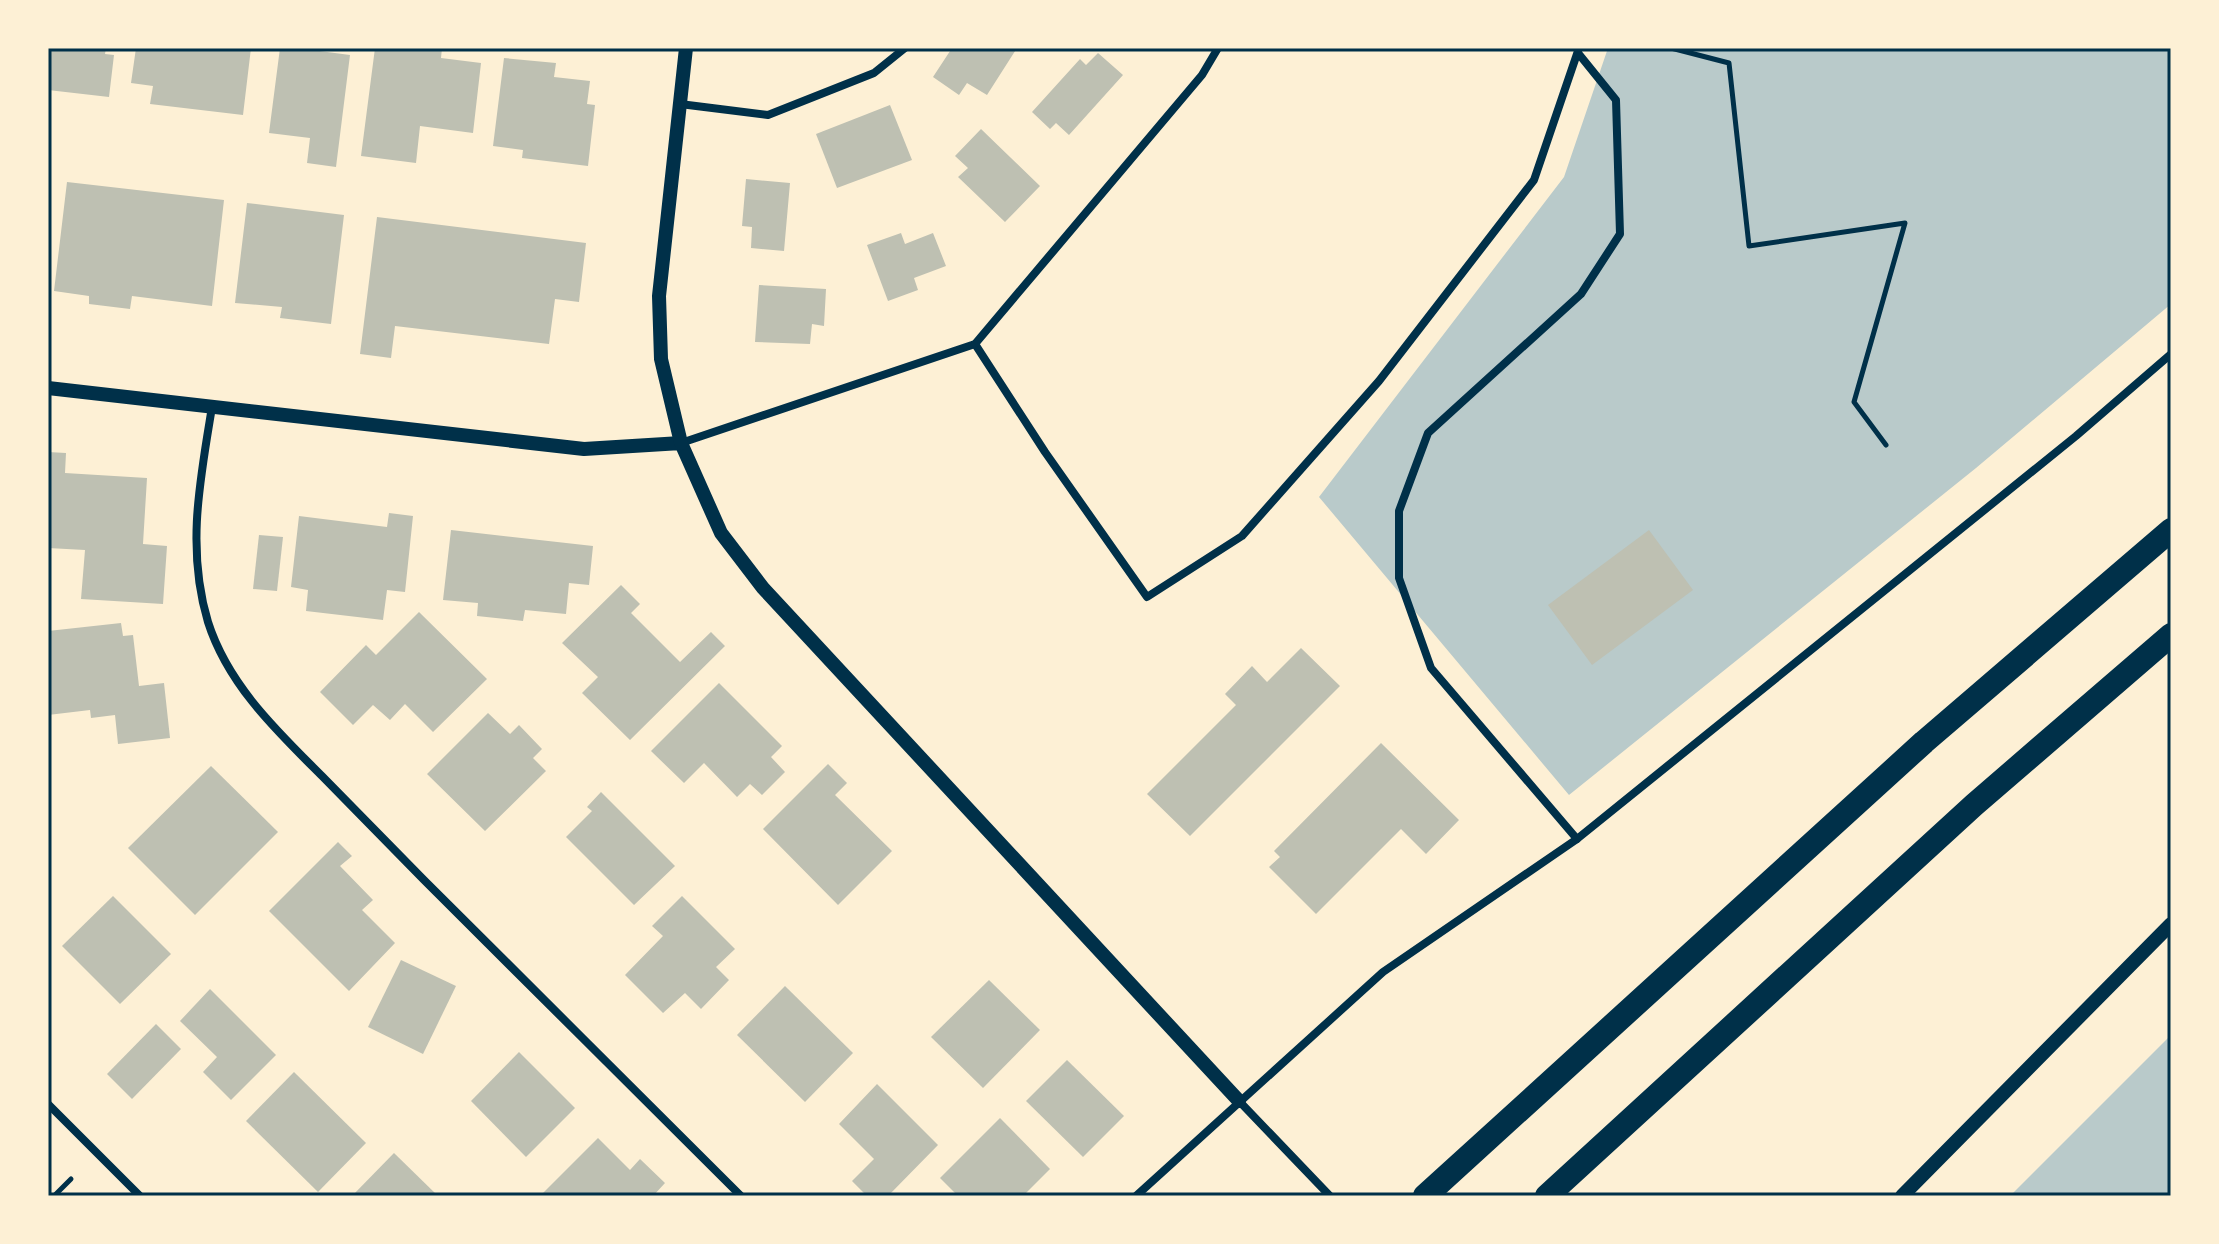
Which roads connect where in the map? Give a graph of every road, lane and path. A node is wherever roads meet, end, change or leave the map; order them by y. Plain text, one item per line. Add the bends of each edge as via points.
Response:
1 (686, 48) edge
2 (905, 48) edge
3 (1218, 48) edge
4 (1671, 48) edge
5 (1579, 50) edge
6 (680, 104) junction
7 (975, 344) junction
8 (2171, 354) edge
9 (48, 388) edge
10 (212, 407) junction
11 (681, 443) junction
12 (1886, 445) dead end
13 (2171, 530) edge
14 (2171, 635) edge
15 (1577, 839) junction
16 (2171, 924) edge
17 (1239, 1101) junction
18 (48, 1104) edge
19 (140, 1196) edge
20 (741, 1196) edge
21 (1136, 1196) edge
22 (1330, 1196) edge
23 (1425, 1196) edge
24 (1547, 1196) edge
25 (1902, 1196) edge

1 - 6 street
2 - 6 street via 874,73 768,115
3 - 7 street via 1202,75
4 - 12 path via 1729,63 1749,246 1905,223 1854,402
5 - 7 street via 1534,180 1379,381 1242,536 1147,597
5 - 15 street via 1616,100 1620,234 1581,294 1428,433 1399,511 1399,578 1431,668
6 - 11 street via 659,296 661,359
7 - 11 street
8 - 15 street
9 - 10 street
10 - 11 street via 584,449
10 - 20 street via 194,546 209,624 247,696
11 - 17 street via 721,533 763,588
13 - 23 highway via 1924,742
14 - 24 highway via 1974,805
15 - 17 street via 1383,972
16 - 25 street
17 - 21 street
17 - 22 street
18 - 19 street

